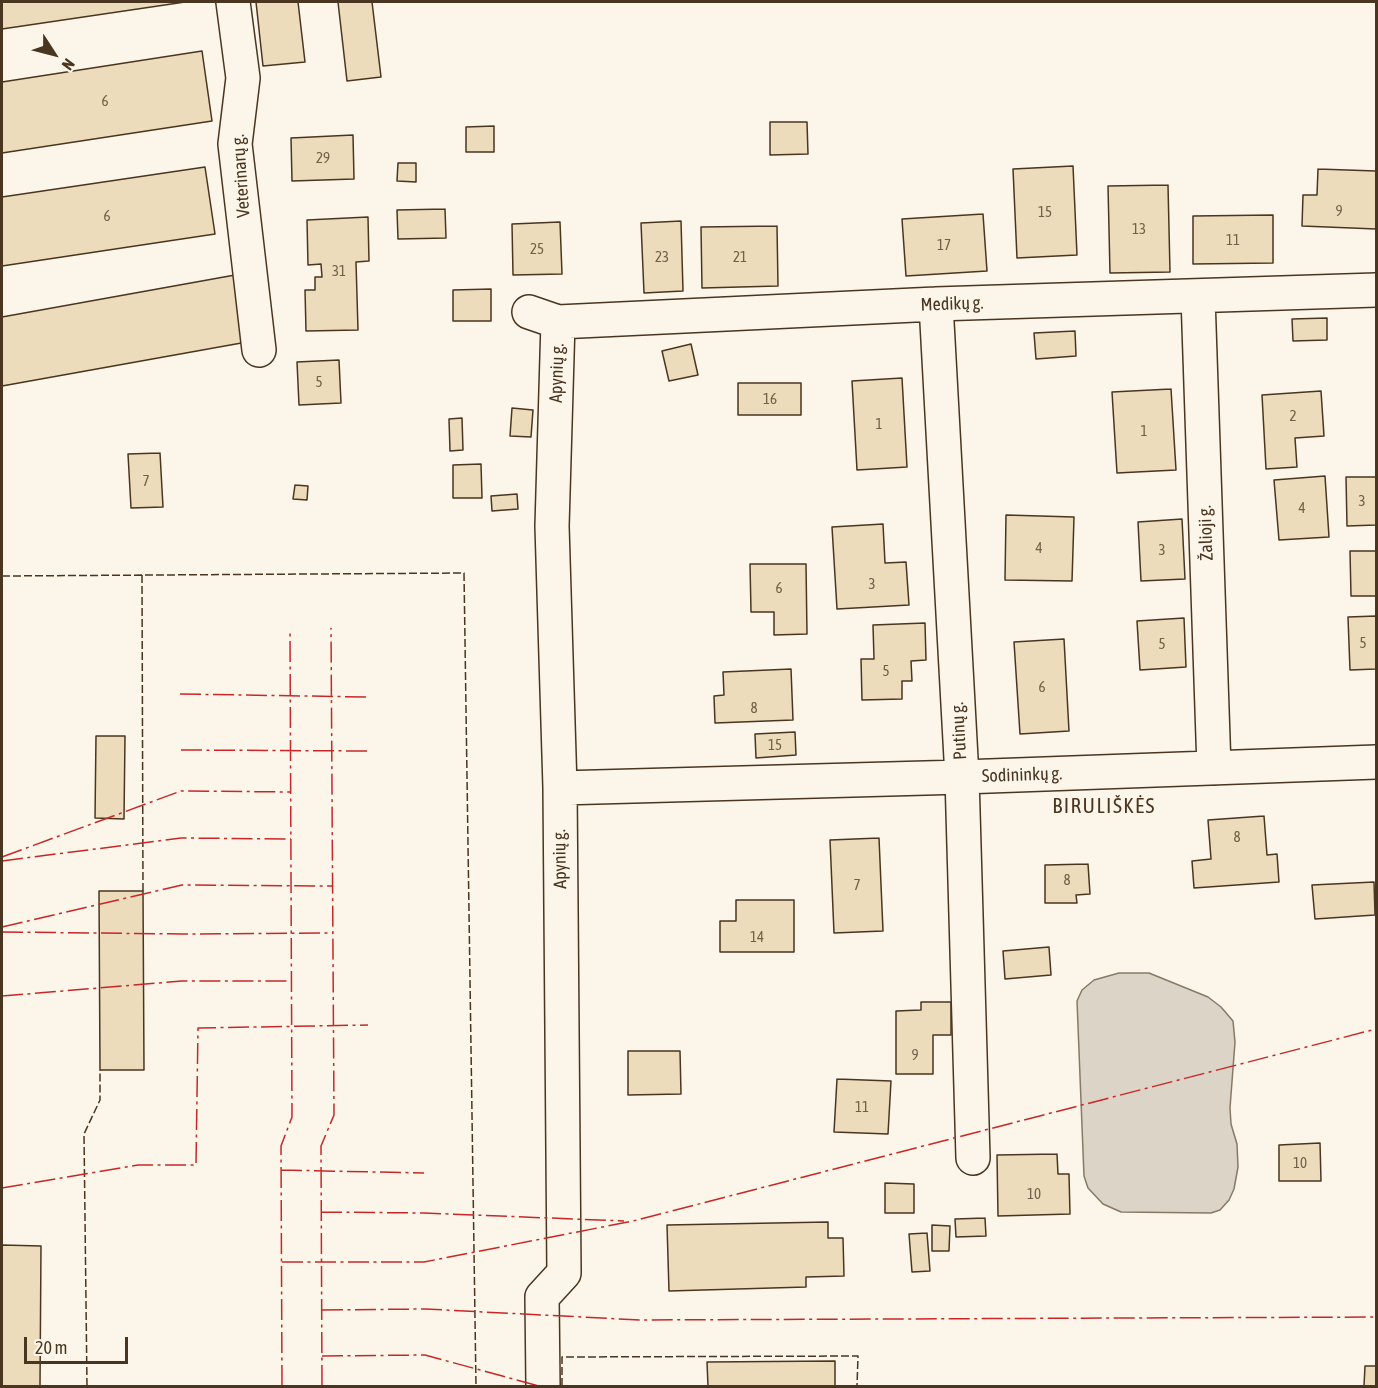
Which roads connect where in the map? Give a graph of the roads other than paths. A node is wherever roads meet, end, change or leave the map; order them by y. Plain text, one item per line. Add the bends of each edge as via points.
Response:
1 (232, 2) edge
2 (1377, 290) edge
3 (1198, 297) junction
4 (936, 304) junction
5 (543, 317) joint
6 (259, 351) dead end
7 (1377, 762) edge
8 (1214, 768) junction
9 (962, 777) junction
10 (560, 788) junction
11 (973, 1158) dead end
12 (543, 1386) edge

1 - 6 street, Veterinarų g. via 243,78 235,144
2 - 3 street, Medikų g.
3 - 4 street, Medikų g.
3 - 8 street, Žalioji g.
4 - 5 street, Medikų g.
4 - 9 street, Putinų g.
5 - 10 street, Apynių g.
7 - 8 street, Sodininkų g.
8 - 9 street, Sodininkų g.
9 - 10 street, Sodininkų g.
9 - 11 street, Putinų g.
10 - 12 street, Apynių g. via 564,1273 542,1297

